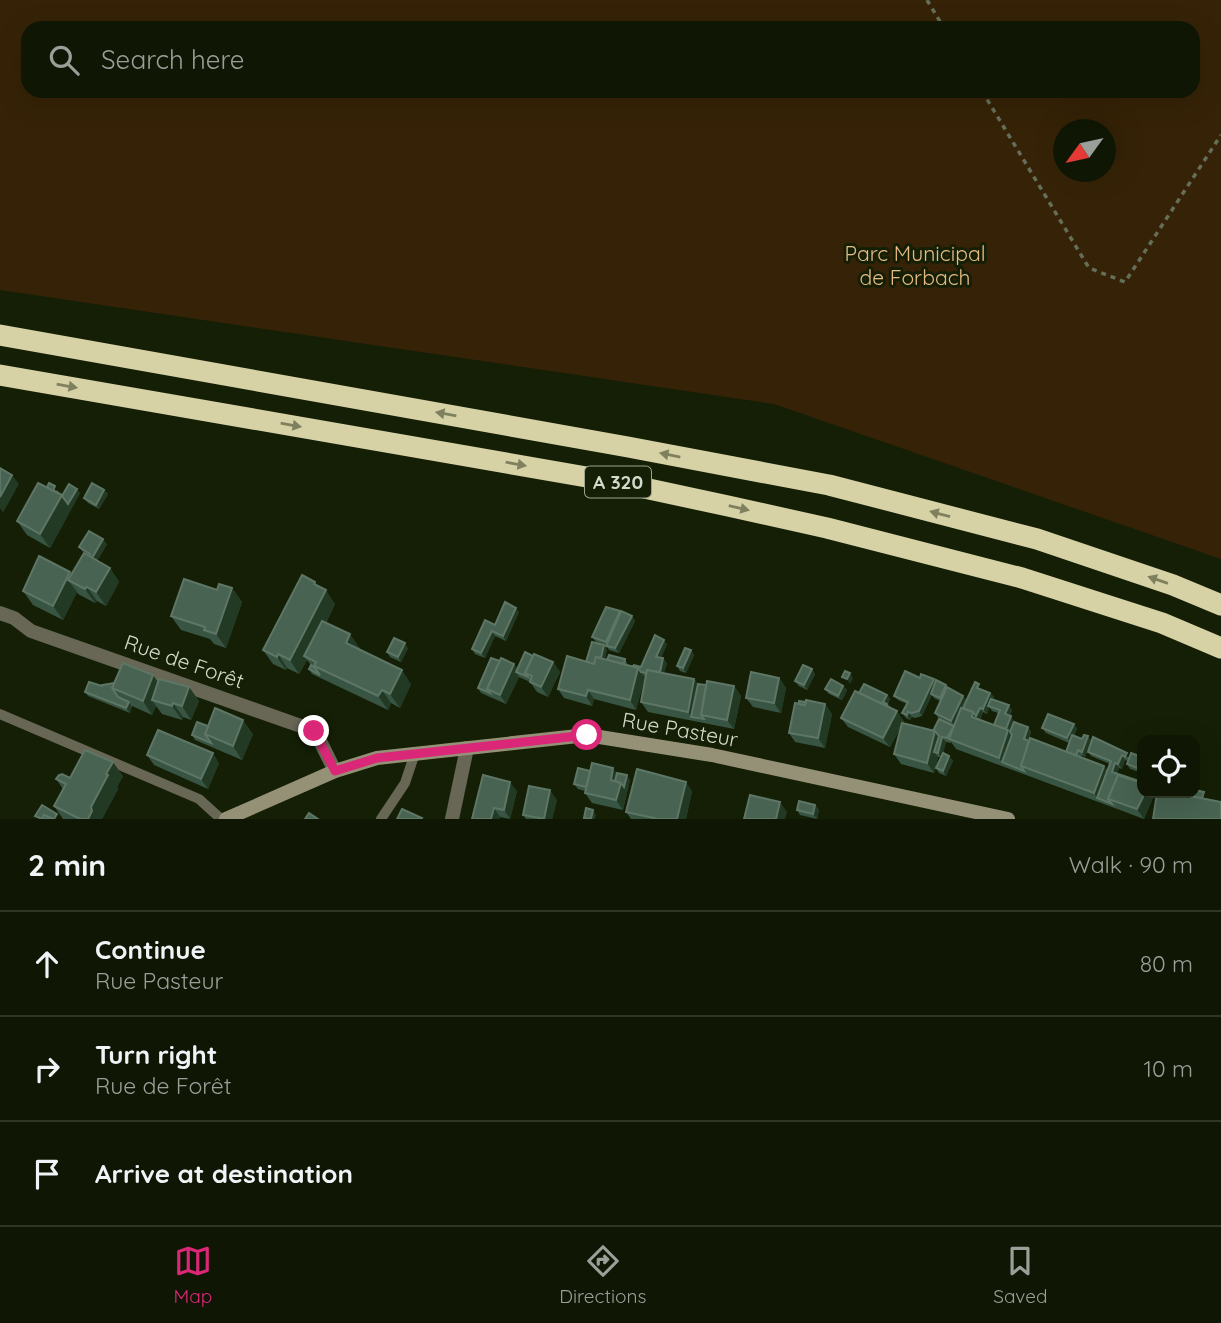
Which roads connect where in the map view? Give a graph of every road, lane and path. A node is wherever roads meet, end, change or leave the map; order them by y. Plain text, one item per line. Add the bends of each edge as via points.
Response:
1 (927, 0) edge
2 (940, 21) edge
3 (986, 98) edge
4 (1221, 135) edge
5 (0, 335) edge
6 (0, 375) edge
7 (1221, 605) edge
8 (0, 613) edge
9 (1221, 648) edge
10 (0, 714) edge
11 (467, 748) junction
12 (415, 753) junction
13 (335, 771) junction
14 (221, 819) edge
15 (226, 819) edge
16 (381, 819) edge
17 (452, 819) edge
18 (1008, 819) edge

1 - 2 path
3 - 4 path via 1089,268 1125,282
7 -> 5 highway, A 320 via 1037,539 829,485
6 -> 9 highway, A 320 via 621,483 827,528 1023,578 1162,623
8 - 13 street, Rue de Forêt via 31,631 314,731
10 - 14 lane via 199,799
11 - 12 main road, Rue Pasteur
11 - 17 street
11 - 18 main road, Rue Pasteur via 587,735 712,755
12 - 13 main road, Rue Pasteur
12 - 16 lane via 405,783
13 - 15 main road, Rue Pasteur

